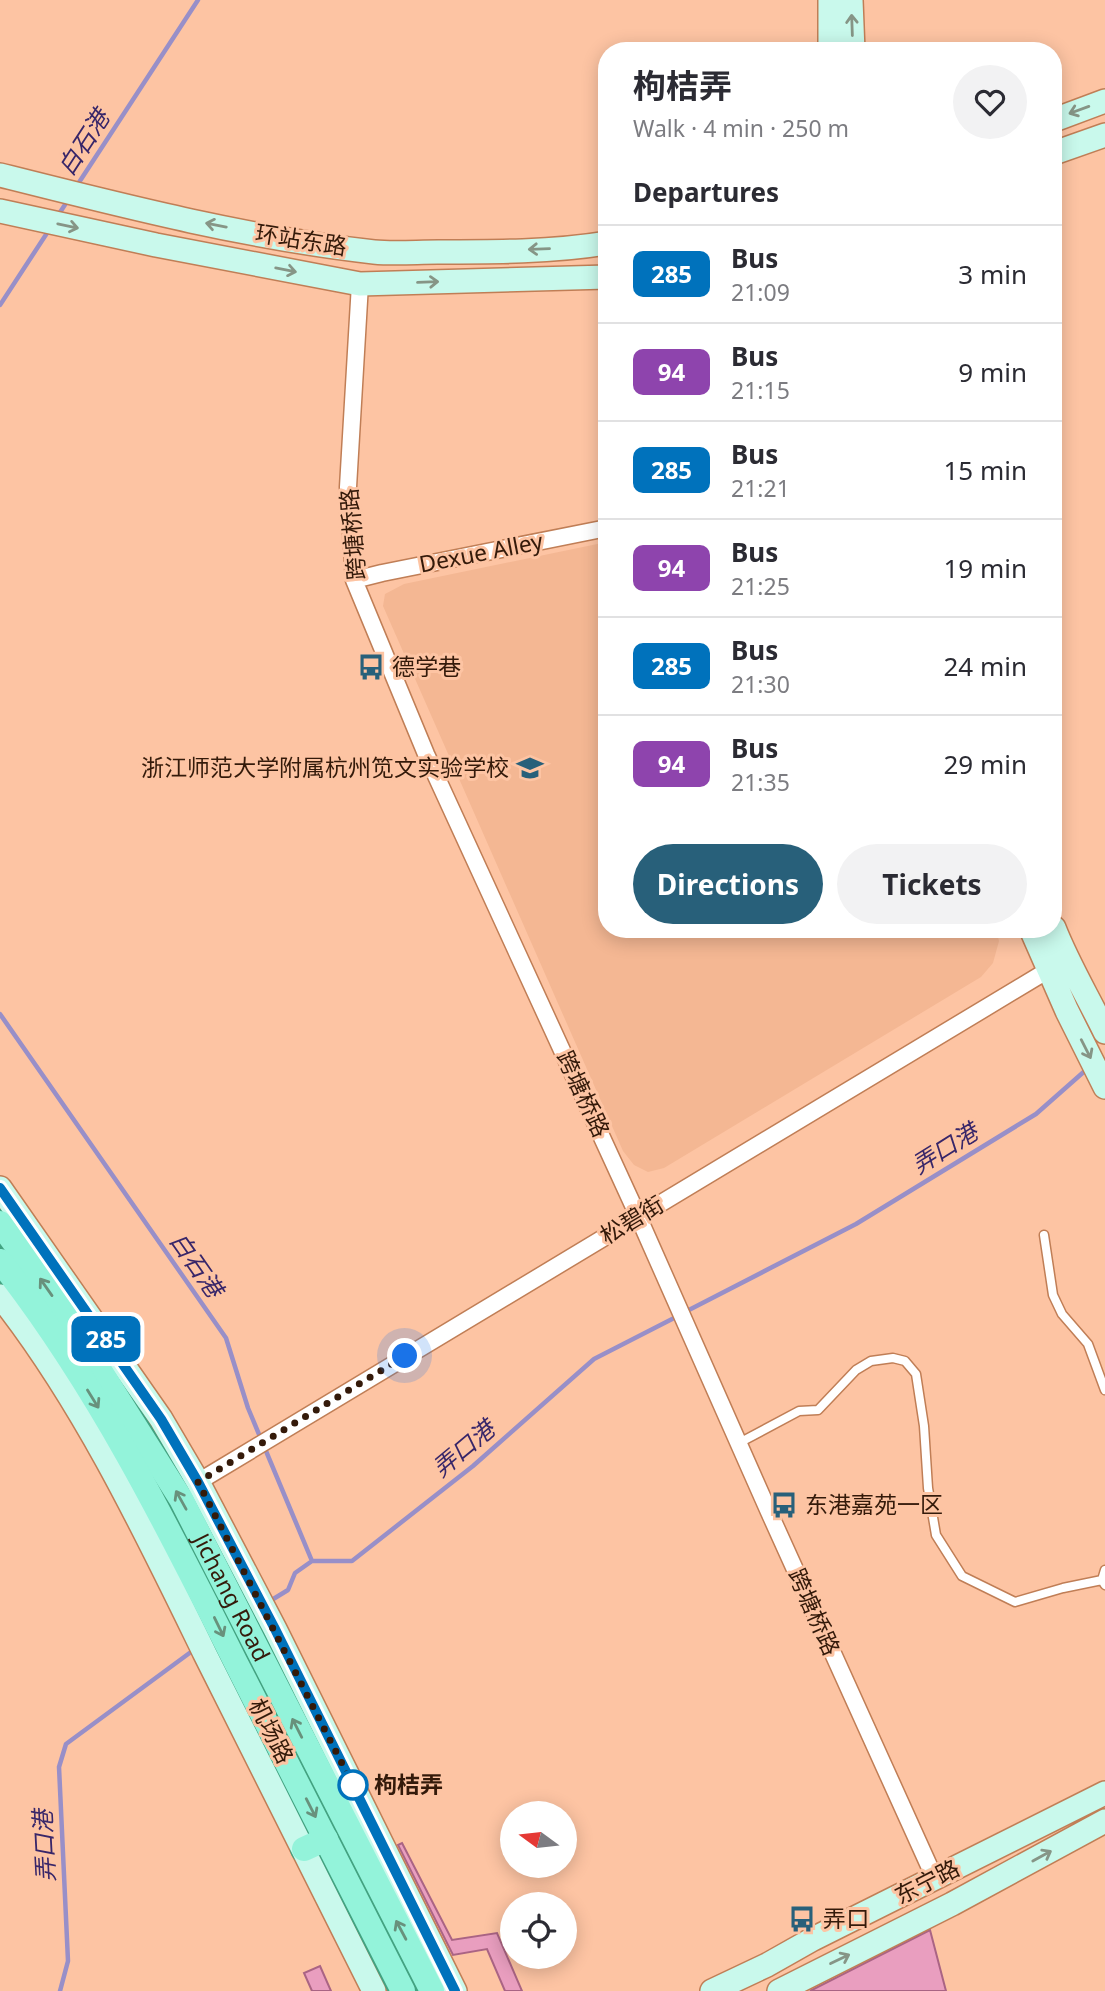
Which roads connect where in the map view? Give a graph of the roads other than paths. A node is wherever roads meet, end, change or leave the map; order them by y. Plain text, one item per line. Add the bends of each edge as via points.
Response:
1 (830, 0) edge
2 (851, 0) edge
3 (830, 42) edge
4 (853, 42) edge
5 (1105, 101) edge
6 (1062, 117) edge
7 (1105, 135) edge
8 (1062, 150) edge
9 (0, 175) edge
10 (7, 212) edge
11 (598, 244) edge
12 (598, 277) edge
13 (360, 284) junction
14 (598, 530) edge
15 (354, 580) junction
16 (1038, 938) edge
17 (1055, 938) edge
18 (1057, 965) junction
19 (1105, 1032) edge
20 (1105, 1087) edge
21 (0, 1188) edge
22 (638, 1216) junction
23 (0, 1223) edge
24 (1044, 1235) dead end
25 (0, 1261) edge
26 (0, 1296) edge
27 (1105, 1390) edge
28 (738, 1443) junction
29 (198, 1482) junction
30 (160, 1538) junction
31 (1105, 1570) edge
32 (1103, 1582) edge
33 (212, 1587) junction
34 (234, 1659) junction
35 (1105, 1793) edge
36 (1105, 1821) edge
37 (326, 1839) junction
38 (304, 1849) junction
39 (935, 1879) junction
40 (374, 1991) edge
41 (403, 1991) edge
42 (432, 1991) edge
43 (455, 1991) edge
44 (712, 1991) edge
45 (779, 1991) edge

1 - 3 main road
4 -> 2 main road
5 -> 6 main road
7 - 8 main road
11 -> 9 main road, 环站东路 via 376,252 142,210
10 -> 13 main road, 环站东路
13 -> 12 main road, 环站东路
13 - 15 street, 跨塘桥路 via 348,487
14 - 15 street, Dexue Alley
15 - 22 street, 跨塘桥路 via 426,754
16 - 18 main road
17 - 18 main road
18 - 19 main road via 1087,994
18 -> 20 main road via 1067,1011
18 - 22 street, 松碧街
21 - 29 main road, 机场路 via 161,1419
22 - 28 street, 跨塘桥路
22 - 29 street, 松碧街
33 -> 23 main road, Jichang Road via 181,1499 51,1293
24 - 27 lane via 1053,1295 1062,1314 1088,1344
25 -> 30 main road, 机场路 via 93,1397 153,1498
26 - 30 main road, 机场路 via 64,1386
28 - 32 lane via 799,1410 818,1410 856,1370 871,1361 893,1357 905,1361 916,1374 936,1535 962,1576 1015,1602
28 - 39 street, 跨塘桥路
29 - 33 main road, 机场路
30 - 33 main road, 机场路
31 - 32 lane
33 - 34 main road, 机场路
33 - 43 main road, 机场路 via 275,1629
34 -> 37 main road, 机场路
34 - 38 main road, 机场路
42 -> 34 main road, Jichang Road
35 - 39 main road, 东宁路
45 -> 36 main road, 东宁路
37 - 38 main road
37 - 41 main road, 机场路
38 - 40 main road, 机场路
39 - 44 main road, 东宁路

